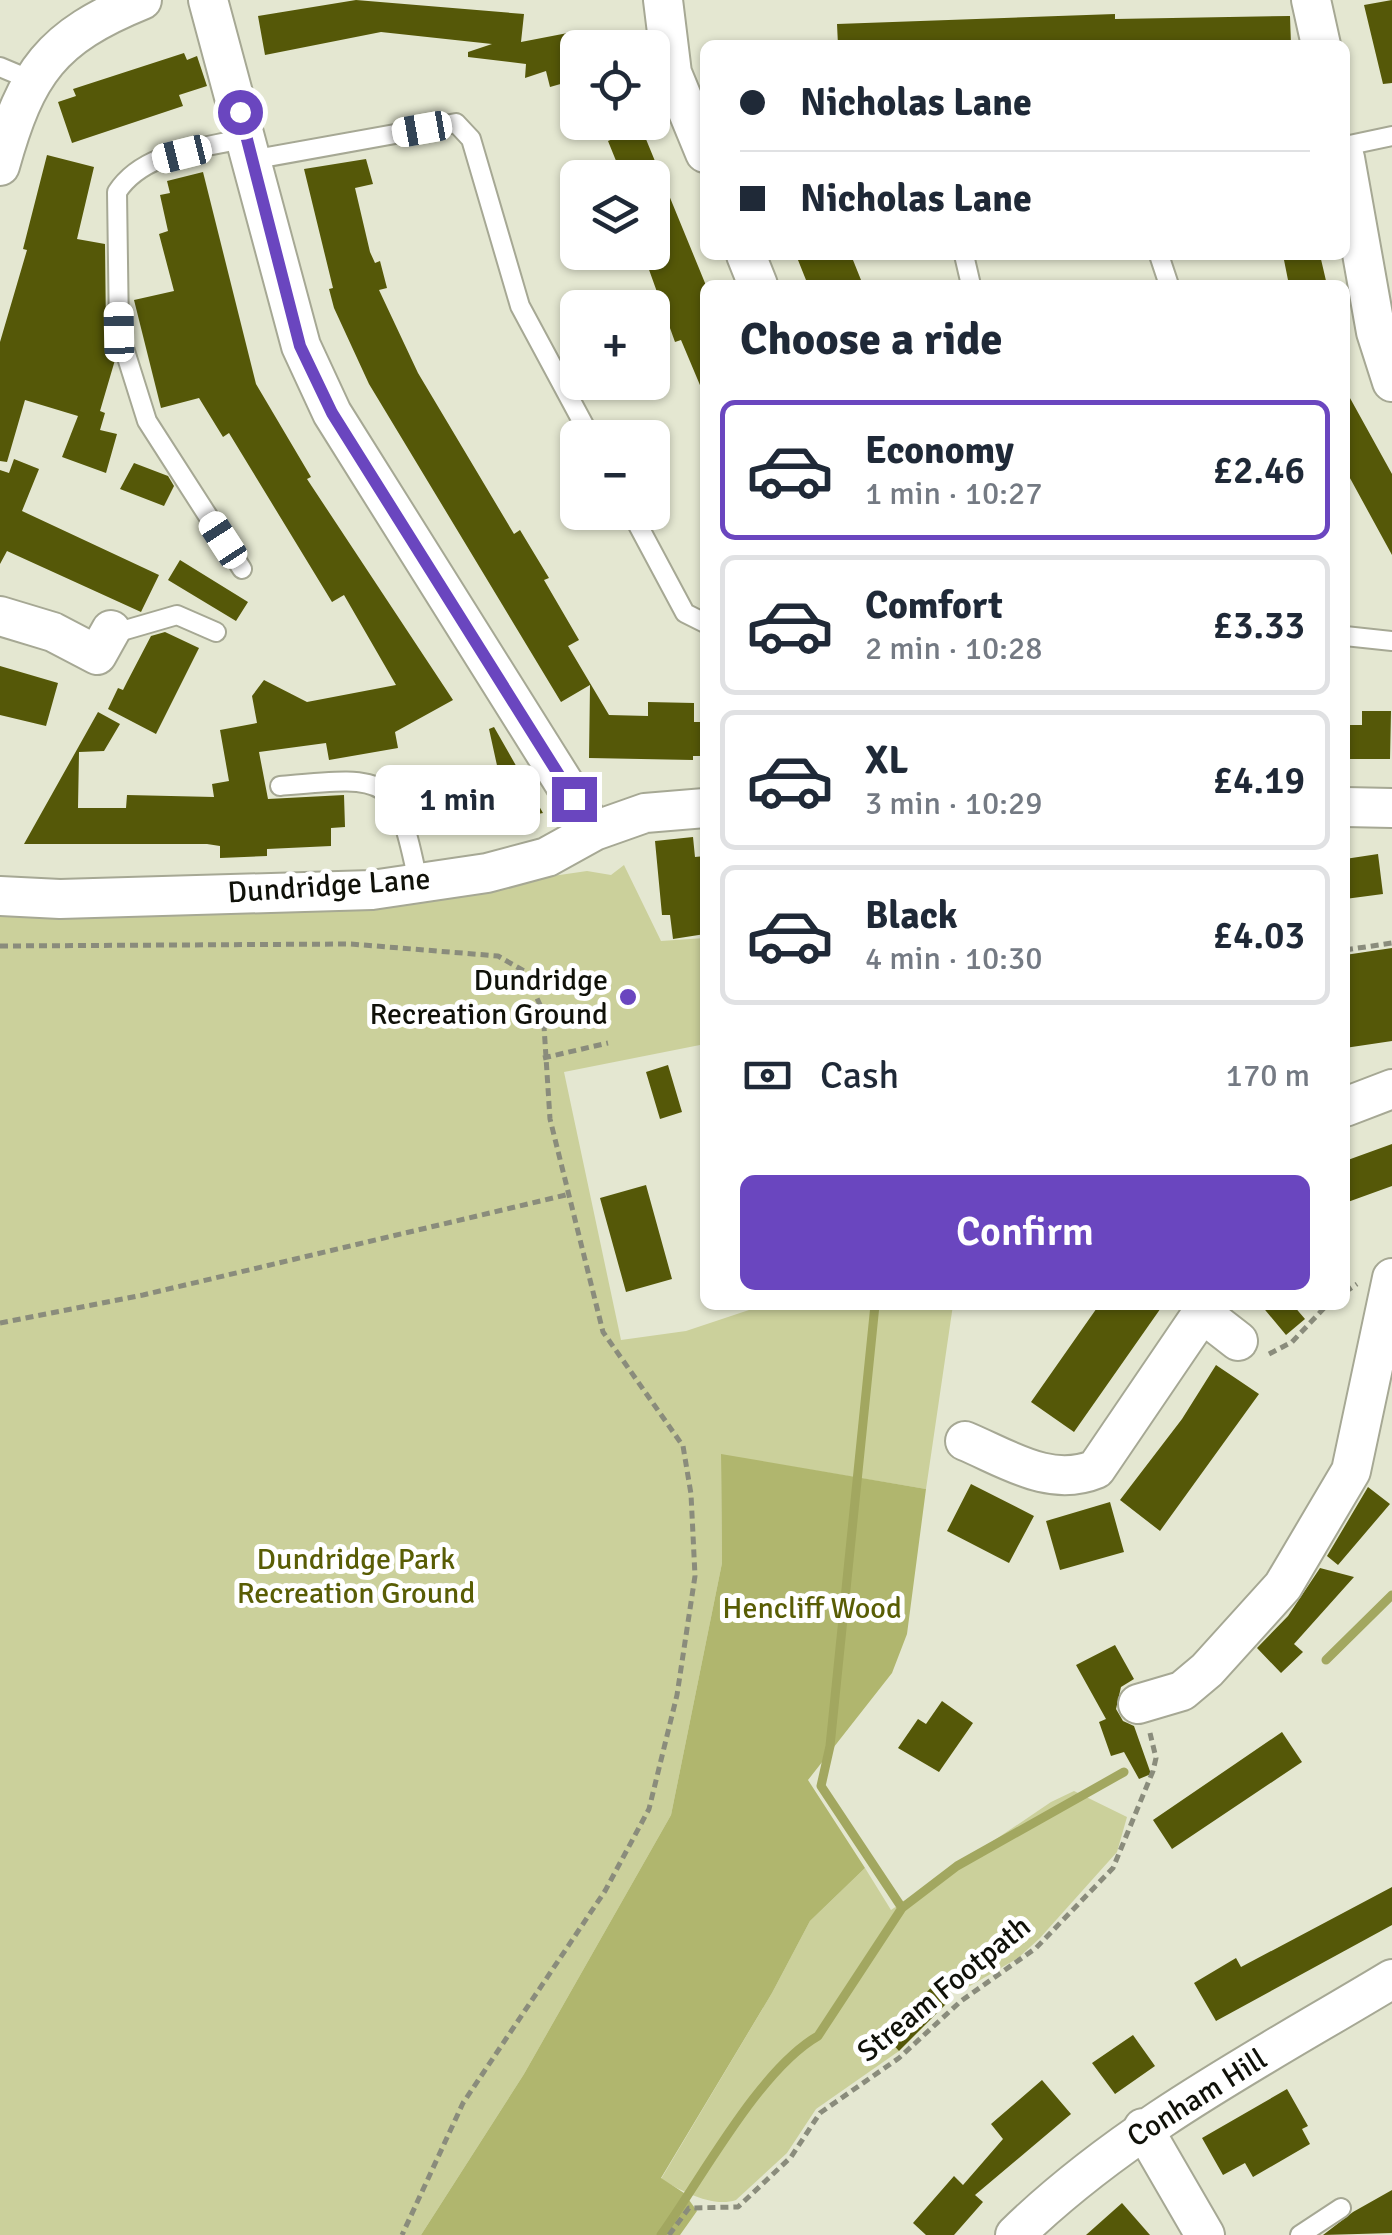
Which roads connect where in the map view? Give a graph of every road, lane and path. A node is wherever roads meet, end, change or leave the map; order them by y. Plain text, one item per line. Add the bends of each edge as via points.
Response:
1 (142, 0) edge
2 (208, 0) edge
3 (662, 0) edge
4 (1311, 0) edge
5 (1320, 40) edge
6 (16, 74) edge
7 (1392, 136) edge
8 (700, 141) edge
9 (1350, 145) edge
10 (248, 149) junction
11 (0, 166) edge
12 (1350, 180) edge
13 (1384, 331) edge
14 (1392, 382) edge
15 (581, 420) edge
16 (641, 530) edge
17 (242, 569) dead end
18 (0, 616) edge
19 (700, 619) edge
20 (216, 632) dead end
21 (1350, 637) edge
22 (1392, 641) edge
23 (100, 650) joint
24 (280, 786) dead end
25 (1350, 807) edge
26 (700, 808) edge
27 (1392, 808) edge
28 (594, 831) junction
29 (418, 882) junction
30 (0, 896) edge
31 (1392, 943) edge
32 (0, 946) edge
33 (1350, 949) edge
34 (608, 1042) dead end
35 (543, 1058) junction
36 (1392, 1089) edge
37 (1350, 1105) edge
38 (570, 1194) junction
39 (1392, 1278) edge
40 (1200, 1310) edge
41 (1202, 1310) edge
42 (1322, 1310) edge
43 (0, 1323) edge
44 (1238, 1341) joint
45 (966, 1441) dead end
46 (1138, 1704) joint
47 (1392, 1978) edge
48 (1143, 2128) junction
49 (1341, 2208) dead end
50 (402, 2235) edge
51 (670, 2235) edge
52 (1015, 2235) edge
53 (1205, 2235) edge
54 (1300, 2235) edge

1 - 6 street via 92,20 48,59
2 - 10 street
3 - 8 street via 672,73
4 - 5 street
6 - 11 street
7 - 9 lane
10 - 15 lane via 456,123 472,139 520,306
10 - 17 lane via 150,162 129,174 117,192 119,332 147,421
10 - 28 street via 300,346 332,413
12 - 13 street
13 - 14 street
16 - 19 lane via 686,612
18 - 23 street
20 - 23 lane via 177,615
21 - 22 lane
24 - 29 lane via 362,780 387,789 400,806
25 - 27 street
26 - 28 street, Dundridge Lane via 645,813
28 - 29 street, Dundridge Lane via 547,856
29 - 30 street, Dundridge Lane via 372,890
31 - 33 path
32 - 35 path via 351,944 498,956 524,971 543,1012
34 - 35 path
35 - 38 path via 550,1119
36 - 37 street
38 - 43 path
38 - 50 path via 603,1332 684,1446 695,1576 677,1695 648,1809 604,1891 463,2103
39 - 46 street via 1351,1471 1292,1570 1207,1670 1182,1691
40 - 45 street via 1096,1470 1051,1477
41 - 44 street
42 - 44 path via 1272,1354 1257,1356
46 - 51 path, Stream Footpath via 1156,1758 1113,1868 1036,1948 820,2112 791,2157 738,2207 690,2208
47 - 48 street, Conham Hill
48 - 52 street, Conham Hill
48 - 53 street
49 - 54 lane

